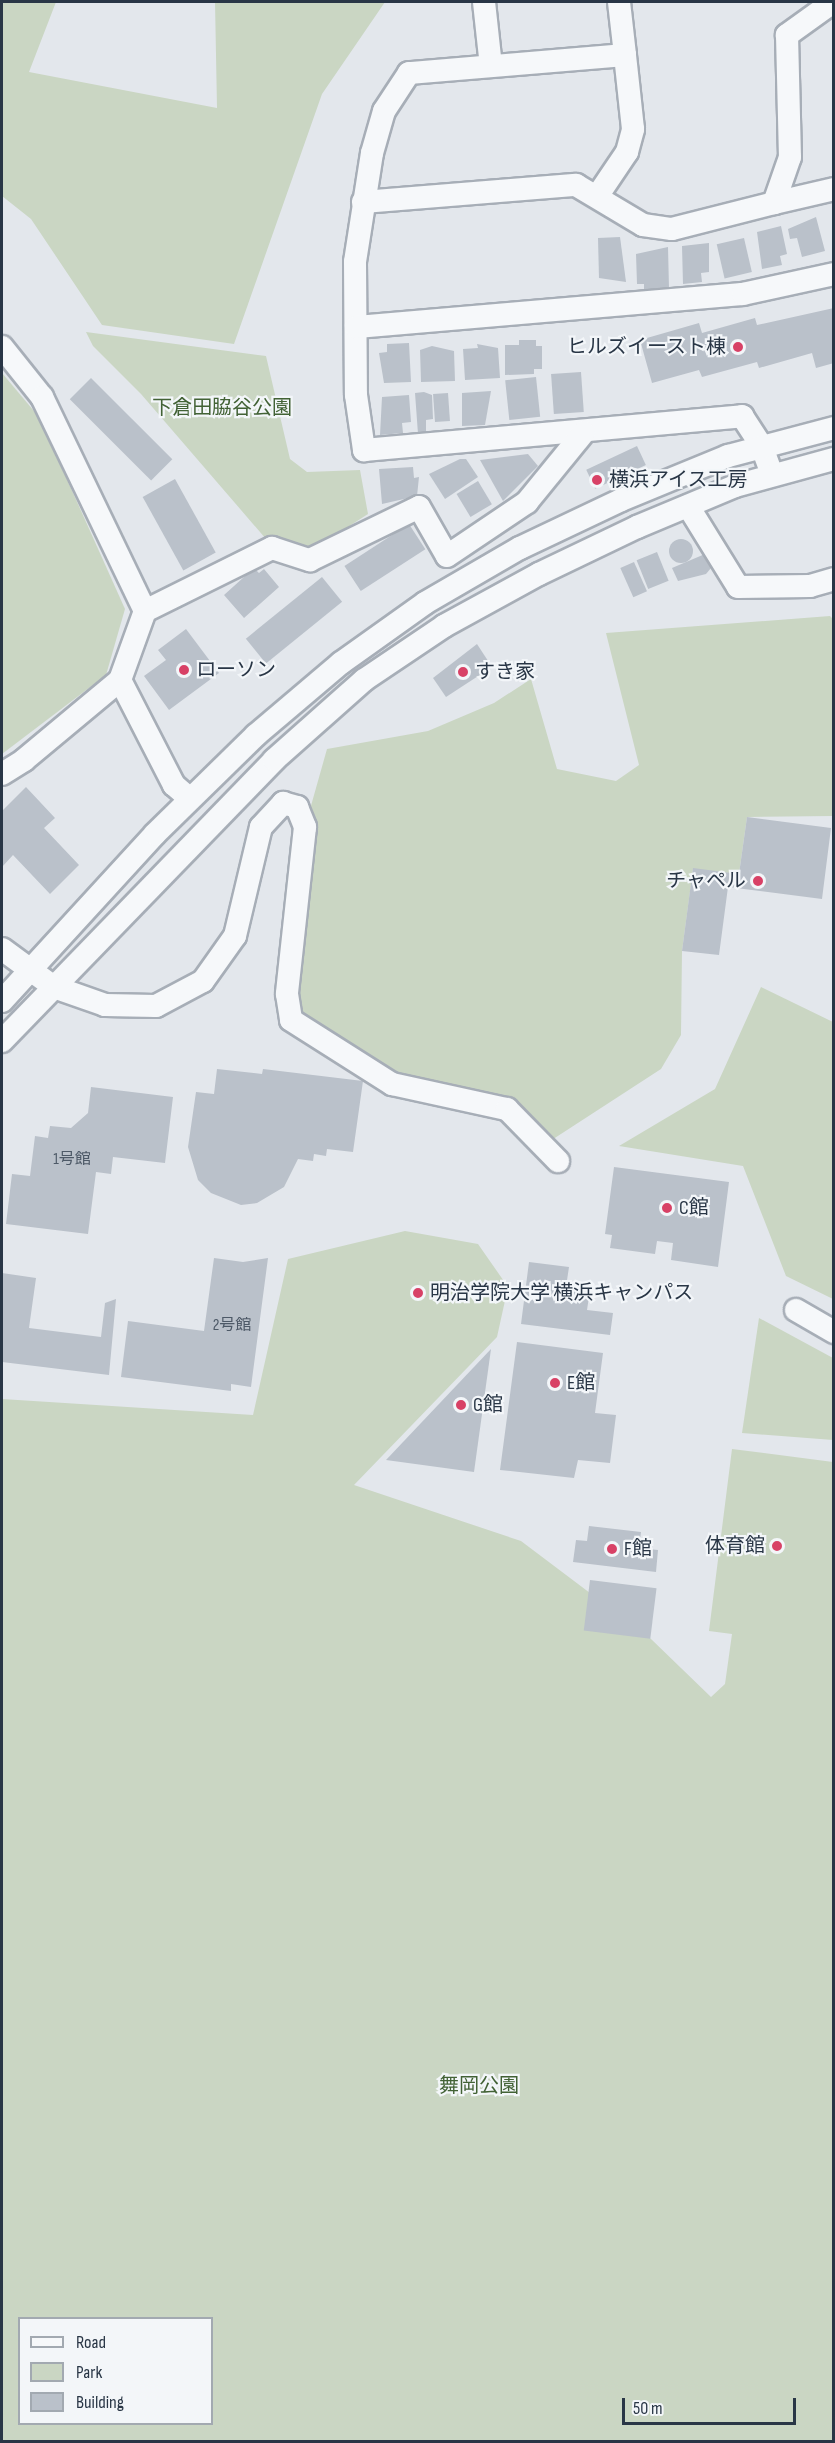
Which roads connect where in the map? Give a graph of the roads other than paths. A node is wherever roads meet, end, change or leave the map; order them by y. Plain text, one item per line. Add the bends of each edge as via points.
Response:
1 (484, 2) edge
2 (619, 2) edge
3 (833, 2) edge
4 (626, 56) junction
5 (491, 66) junction
6 (834, 189) edge
7 (598, 195) junction
8 (363, 202) junction
9 (774, 203) junction
10 (834, 274) edge
11 (356, 327) junction
12 (2, 347) edge
13 (834, 428) edge
14 (584, 432) junction
15 (762, 447) junction
16 (834, 459) edge
17 (772, 474) junction
18 (688, 506) junction
19 (834, 579) edge
20 (145, 611) junction
21 (120, 680) junction
22 (2, 774) edge
23 (190, 799) junction
24 (2, 949) edge
25 (30, 971) junction
26 (54, 987) junction
27 (2, 1001) edge
28 (2, 1041) edge
29 (558, 1161) dead end
30 (796, 1310) dead end
31 (834, 1332) edge

1 - 5 street
2 - 4 street
3 - 9 street via 787,35 790,157
4 - 5 street
4 - 7 street via 633,129 627,152
5 - 8 street via 409,73 384,111
6 - 9 street
7 - 8 street via 576,185
7 - 9 street via 643,225 672,229
8 - 11 street via 355,262
10 - 11 street via 743,294
11 - 14 street via 356,395 364,450
12 - 20 street via 42,397
13 - 15 street
14 - 15 street via 634,423 742,416
14 - 20 street via 527,502 447,556 418,507 310,560 272,548
15 - 17 street
15 - 23 street via 621,500 520,548 425,603 341,663
16 - 17 street
17 - 18 street
18 - 19 street via 738,587 810,586
18 - 26 street via 539,574 444,626 364,680 274,760
20 - 21 street
21 - 22 street
21 - 23 street via 174,784
23 - 25 street
24 - 25 street
25 - 26 street
25 - 27 street
26 - 28 street
26 - 29 street via 105,1005 156,1006 203,981 235,936 261,827 284,803 297,807 305,827 288,994 291,1020 392,1084 507,1109
30 - 31 street

